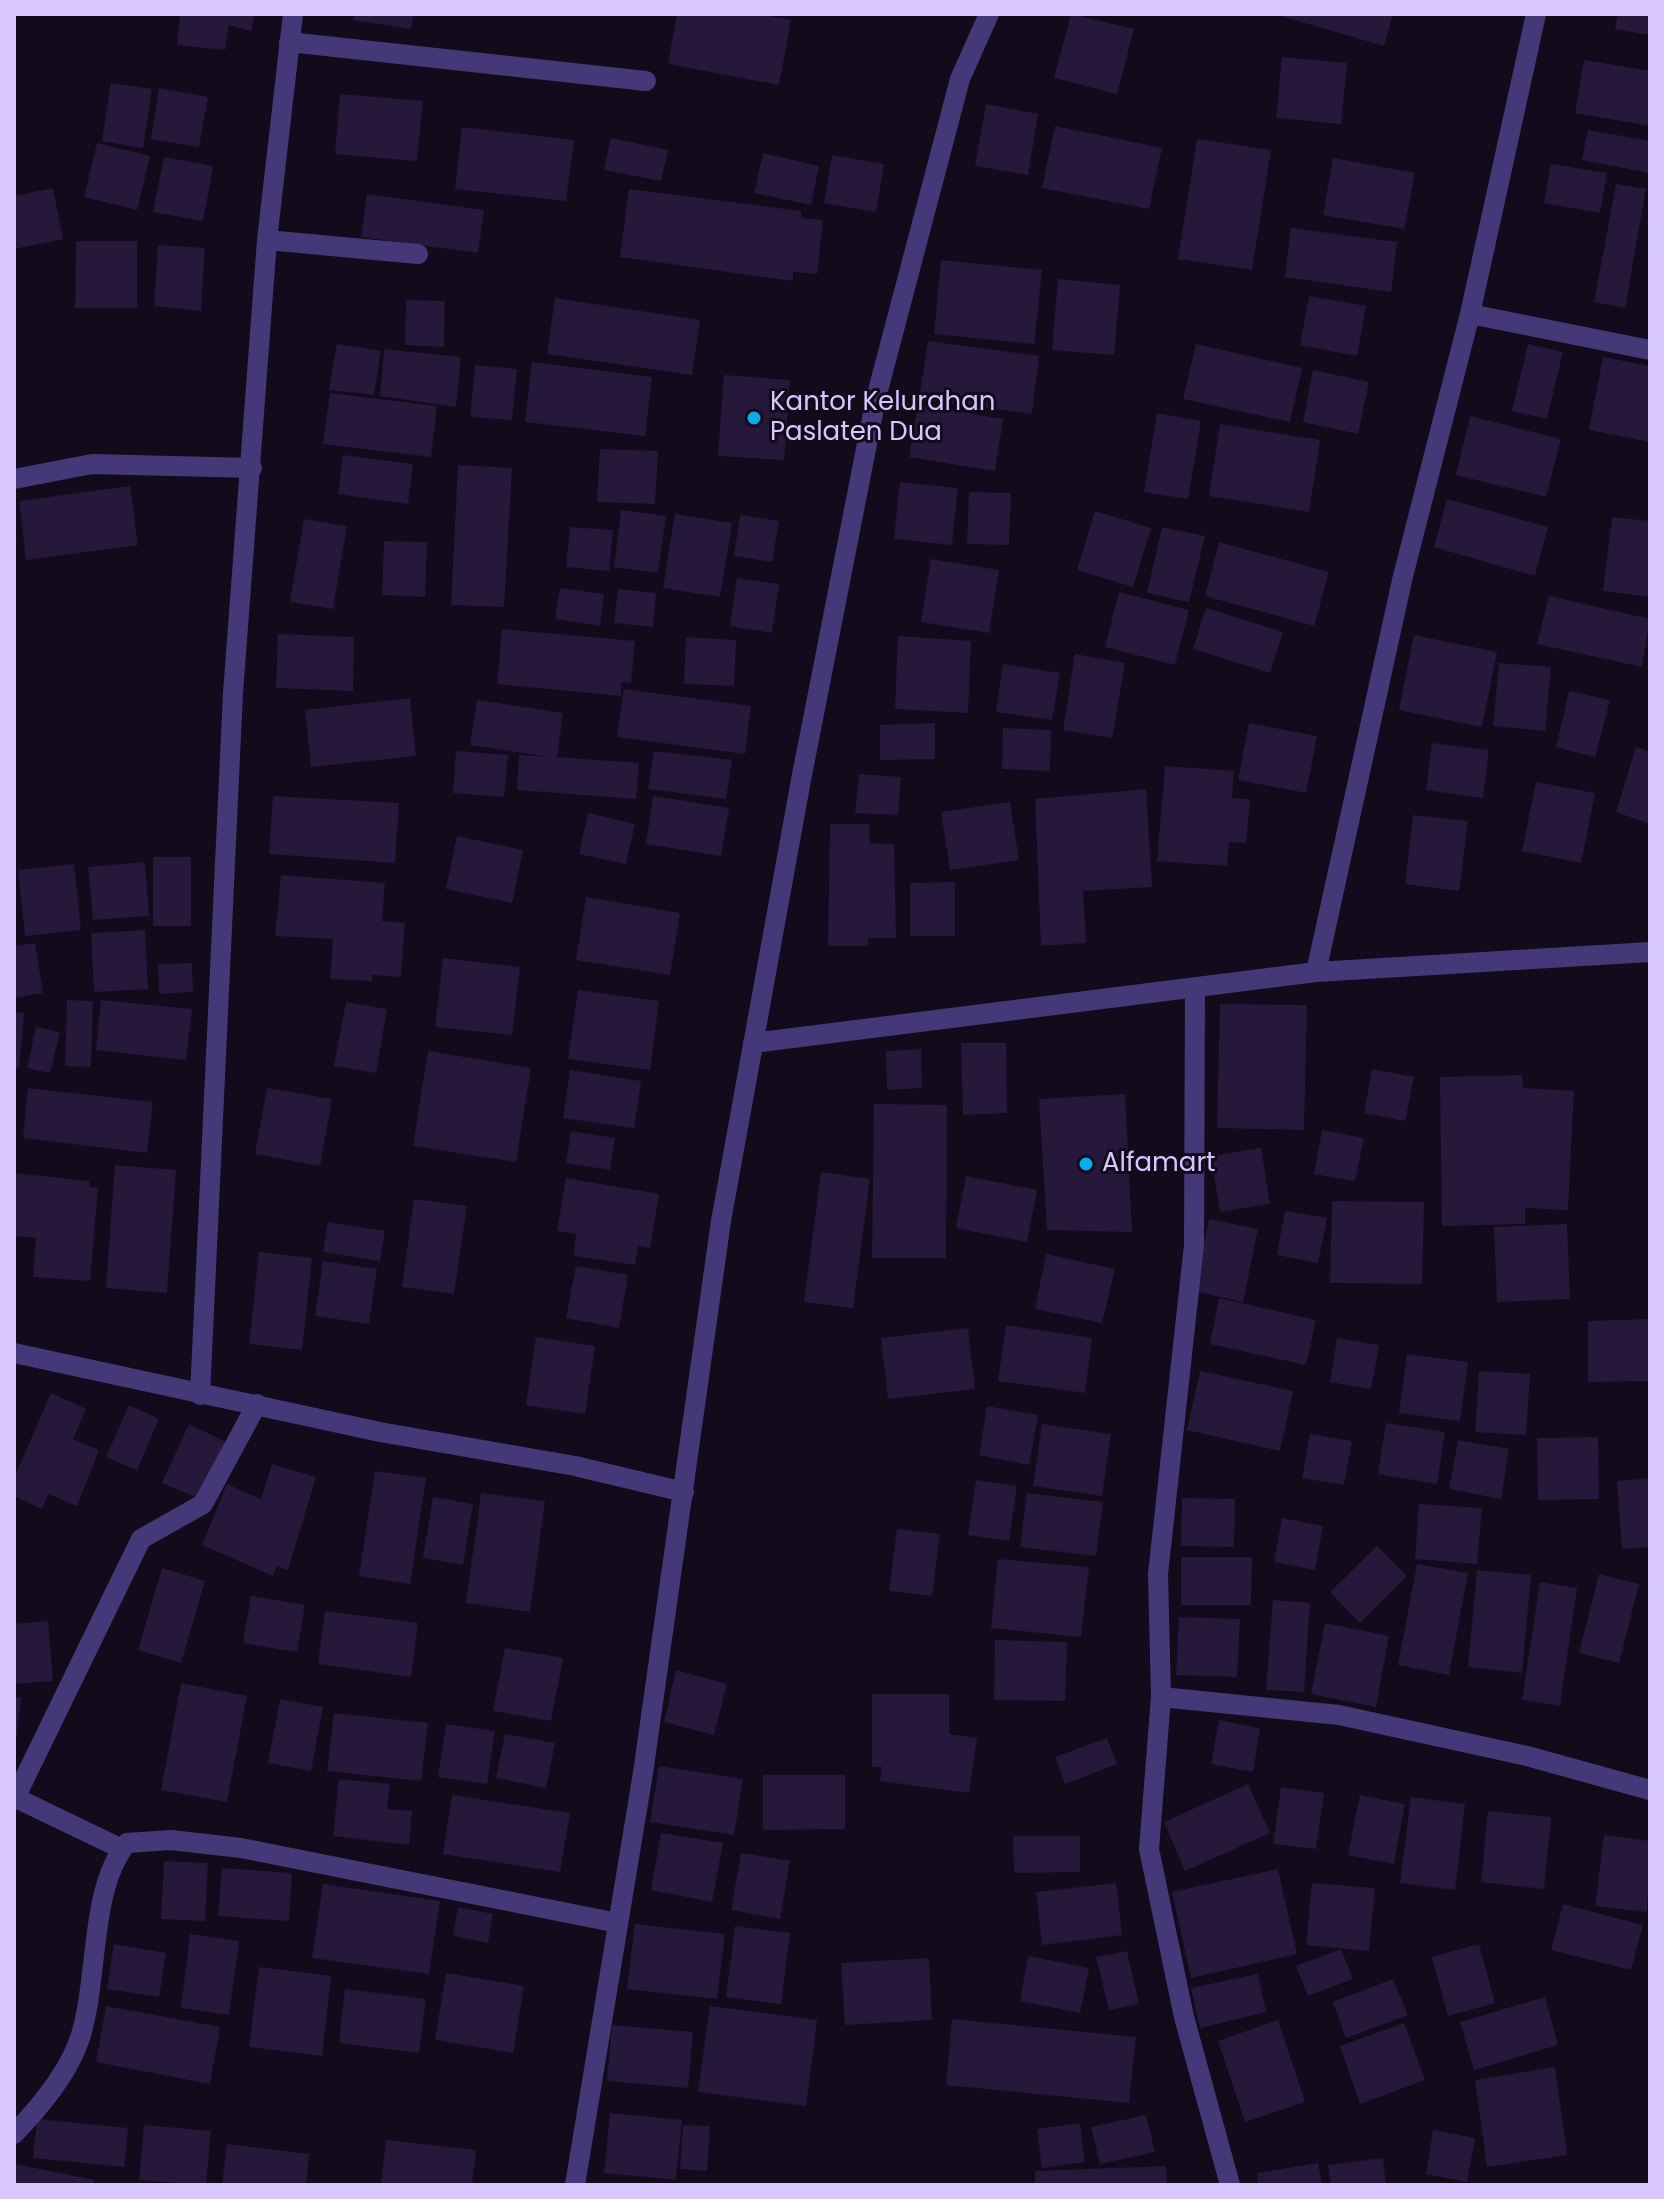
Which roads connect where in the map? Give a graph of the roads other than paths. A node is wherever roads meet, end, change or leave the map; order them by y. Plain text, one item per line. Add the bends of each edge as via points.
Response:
1 (293, 14) edge
2 (989, 14) edge
3 (1536, 14) edge
4 (289, 42) junction
5 (646, 81) dead end
6 (267, 240) junction
7 (418, 254) dead end
8 (1470, 314) junction
9 (1650, 350) edge
10 (252, 468) junction
11 (14, 479) edge
12 (1650, 952) edge
13 (1316, 972) junction
14 (1195, 987) junction
15 (753, 1043) junction
16 (14, 1353) edge
17 (200, 1395) junction
18 (257, 1404) junction
19 (684, 1492) junction
20 (1161, 1697) junction
21 (1650, 1790) edge
22 (15, 1799) edge
23 (122, 1849) junction
24 (618, 1923) junction
25 (14, 2134) edge
26 (575, 2185) edge
27 (1230, 2185) edge

1 - 4 street
2 - 15 street via 960,79 876,398
3 - 8 street
4 - 5 street
4 - 6 street
6 - 7 street
6 - 10 street
8 - 9 street
8 - 13 street via 1403,576
10 - 11 street via 92,464
10 - 17 street via 233,693
12 - 13 street
13 - 14 street
14 - 15 street
14 - 20 street via 1194,1245 1158,1574
15 - 19 street via 721,1221
16 - 17 street
17 - 18 street
18 - 19 street
18 - 22 street via 203,1504 141,1539
19 - 24 street
20 - 21 street via 1339,1715 1527,1756
20 - 27 street via 1149,1849 1184,2017
22 - 23 street
23 - 24 street via 127,1843 171,1840 241,1848
23 - 25 street via 114,1857 104,1890 79,2039 45,2101
24 - 26 street

